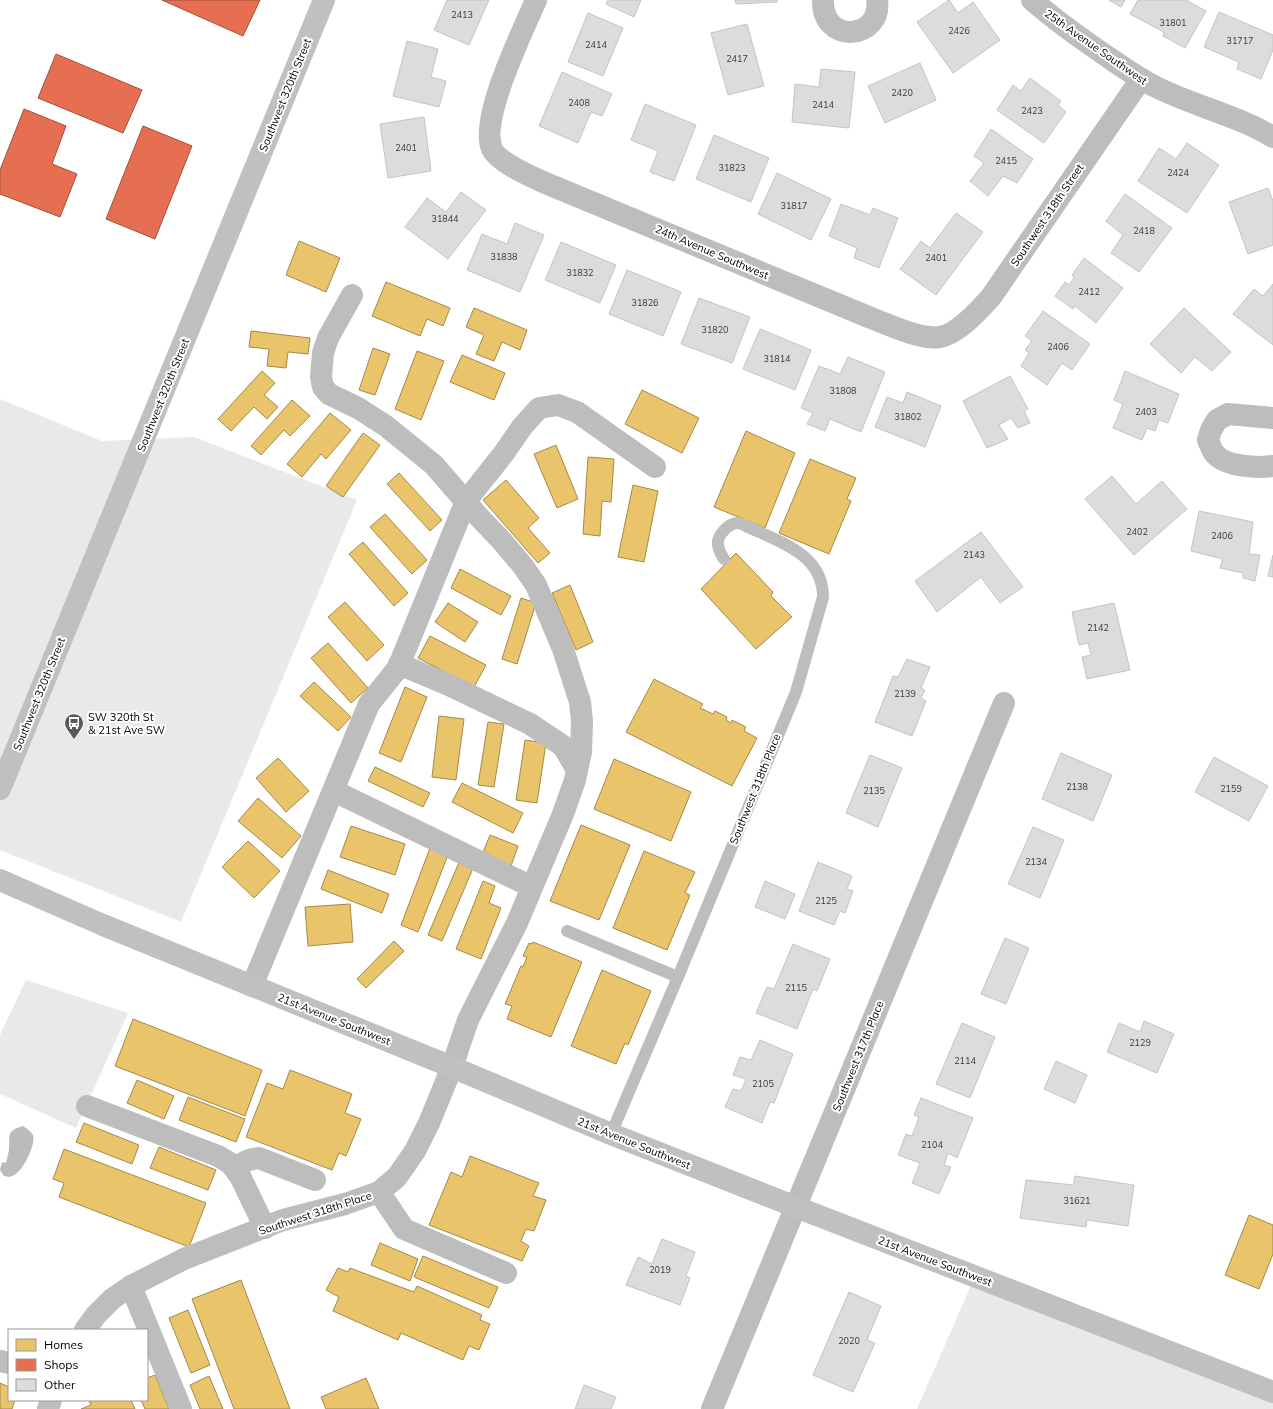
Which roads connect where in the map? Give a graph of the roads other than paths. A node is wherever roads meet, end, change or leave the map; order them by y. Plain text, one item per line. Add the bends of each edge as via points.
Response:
1 (324, 0) edge
2 (536, 0) edge
3 (823, 0) edge
4 (877, 0) edge
5 (1032, 0) edge
6 (1141, 79) junction
7 (1273, 137) edge
8 (352, 295) dead end
9 (940, 337) joint
10 (1273, 418) edge
11 (1273, 466) edge
12 (655, 467) dead end
13 (466, 501) junction
14 (724, 559) dead end
15 (400, 664) junction
16 (1004, 703) dead end
17 (577, 770) junction
18 (0, 789) edge
19 (334, 791) junction
20 (0, 880) edge
21 (532, 887) junction
22 (567, 931) dead end
23 (678, 977) junction
24 (252, 986) junction
25 (452, 1067) junction
26 (87, 1106) dead end
27 (611, 1134) junction
28 (236, 1169) junction
29 (315, 1180) dead end
30 (379, 1192) junction
31 (796, 1207) junction
32 (265, 1228) junction
33 (506, 1273) dead end
34 (131, 1286) junction
35 (86, 1329) edge
36 (1273, 1392) edge
37 (181, 1409) edge
38 (712, 1409) edge

1 - 18 main road, Southwest 320th Street
2 - 9 street, 24th Avenue Southwest via 497,96 490,124 492,149 505,162 550,185 871,318 917,334
3 - 4 street via 825,17 830,24 846,32 856,32 872,23 878,5
5 - 6 street, 25th Avenue Southwest via 1086,42
6 - 7 street, 25th Avenue Southwest via 1179,97 1238,119
6 - 9 street, Southwest 318th Street via 991,297 971,318
8 - 13 street, Southwest 318th Place via 328,338 323,353 323,387 330,394 386,426 410,445 434,465
10 - 11 street via 1228,414 1218,420 1208,440 1216,455 1224,460 1247,466
12 - 13 street via 577,412 558,405 539,408
13 - 15 street
13 - 17 street, Southwest 318th Place via 502,540 536,585 564,649 580,702 581,752
14 - 23 lane, Southwest 318th Place via 718,543 722,533 737,523 744,525 800,552 808,559 820,577 823,597 796,692
15 - 17 street via 530,724 564,746
15 - 19 street via 369,704
16 - 31 street, Southwest 317th Place
17 - 21 street, Southwest 318th Place via 563,814
19 - 21 street
19 - 24 street
20 - 24 main road, 21st Avenue Southwest
21 - 25 street, Southwest 318th Place via 510,938 468,1020
22 - 23 lane
23 - 27 lane, Southwest 318th Place
24 - 25 main road, 21st Avenue Southwest
25 - 27 main road, 21st Avenue Southwest
25 - 30 street, Southwest 318th Place via 415,1151 397,1177
26 - 28 street via 218,1156
27 - 31 main road, 21st Avenue Southwest
28 - 29 street via 243,1162 259,1158
28 - 32 street
30 - 32 street, Southwest 318th Place via 283,1220
30 - 33 street via 404,1229
31 - 36 main road, 21st Avenue Southwest
31 - 38 street, Southwest 317th Place
32 - 34 street, Southwest 318th Place via 184,1259
34 - 35 street, Southwest 318th Place via 112,1299
34 - 37 street

